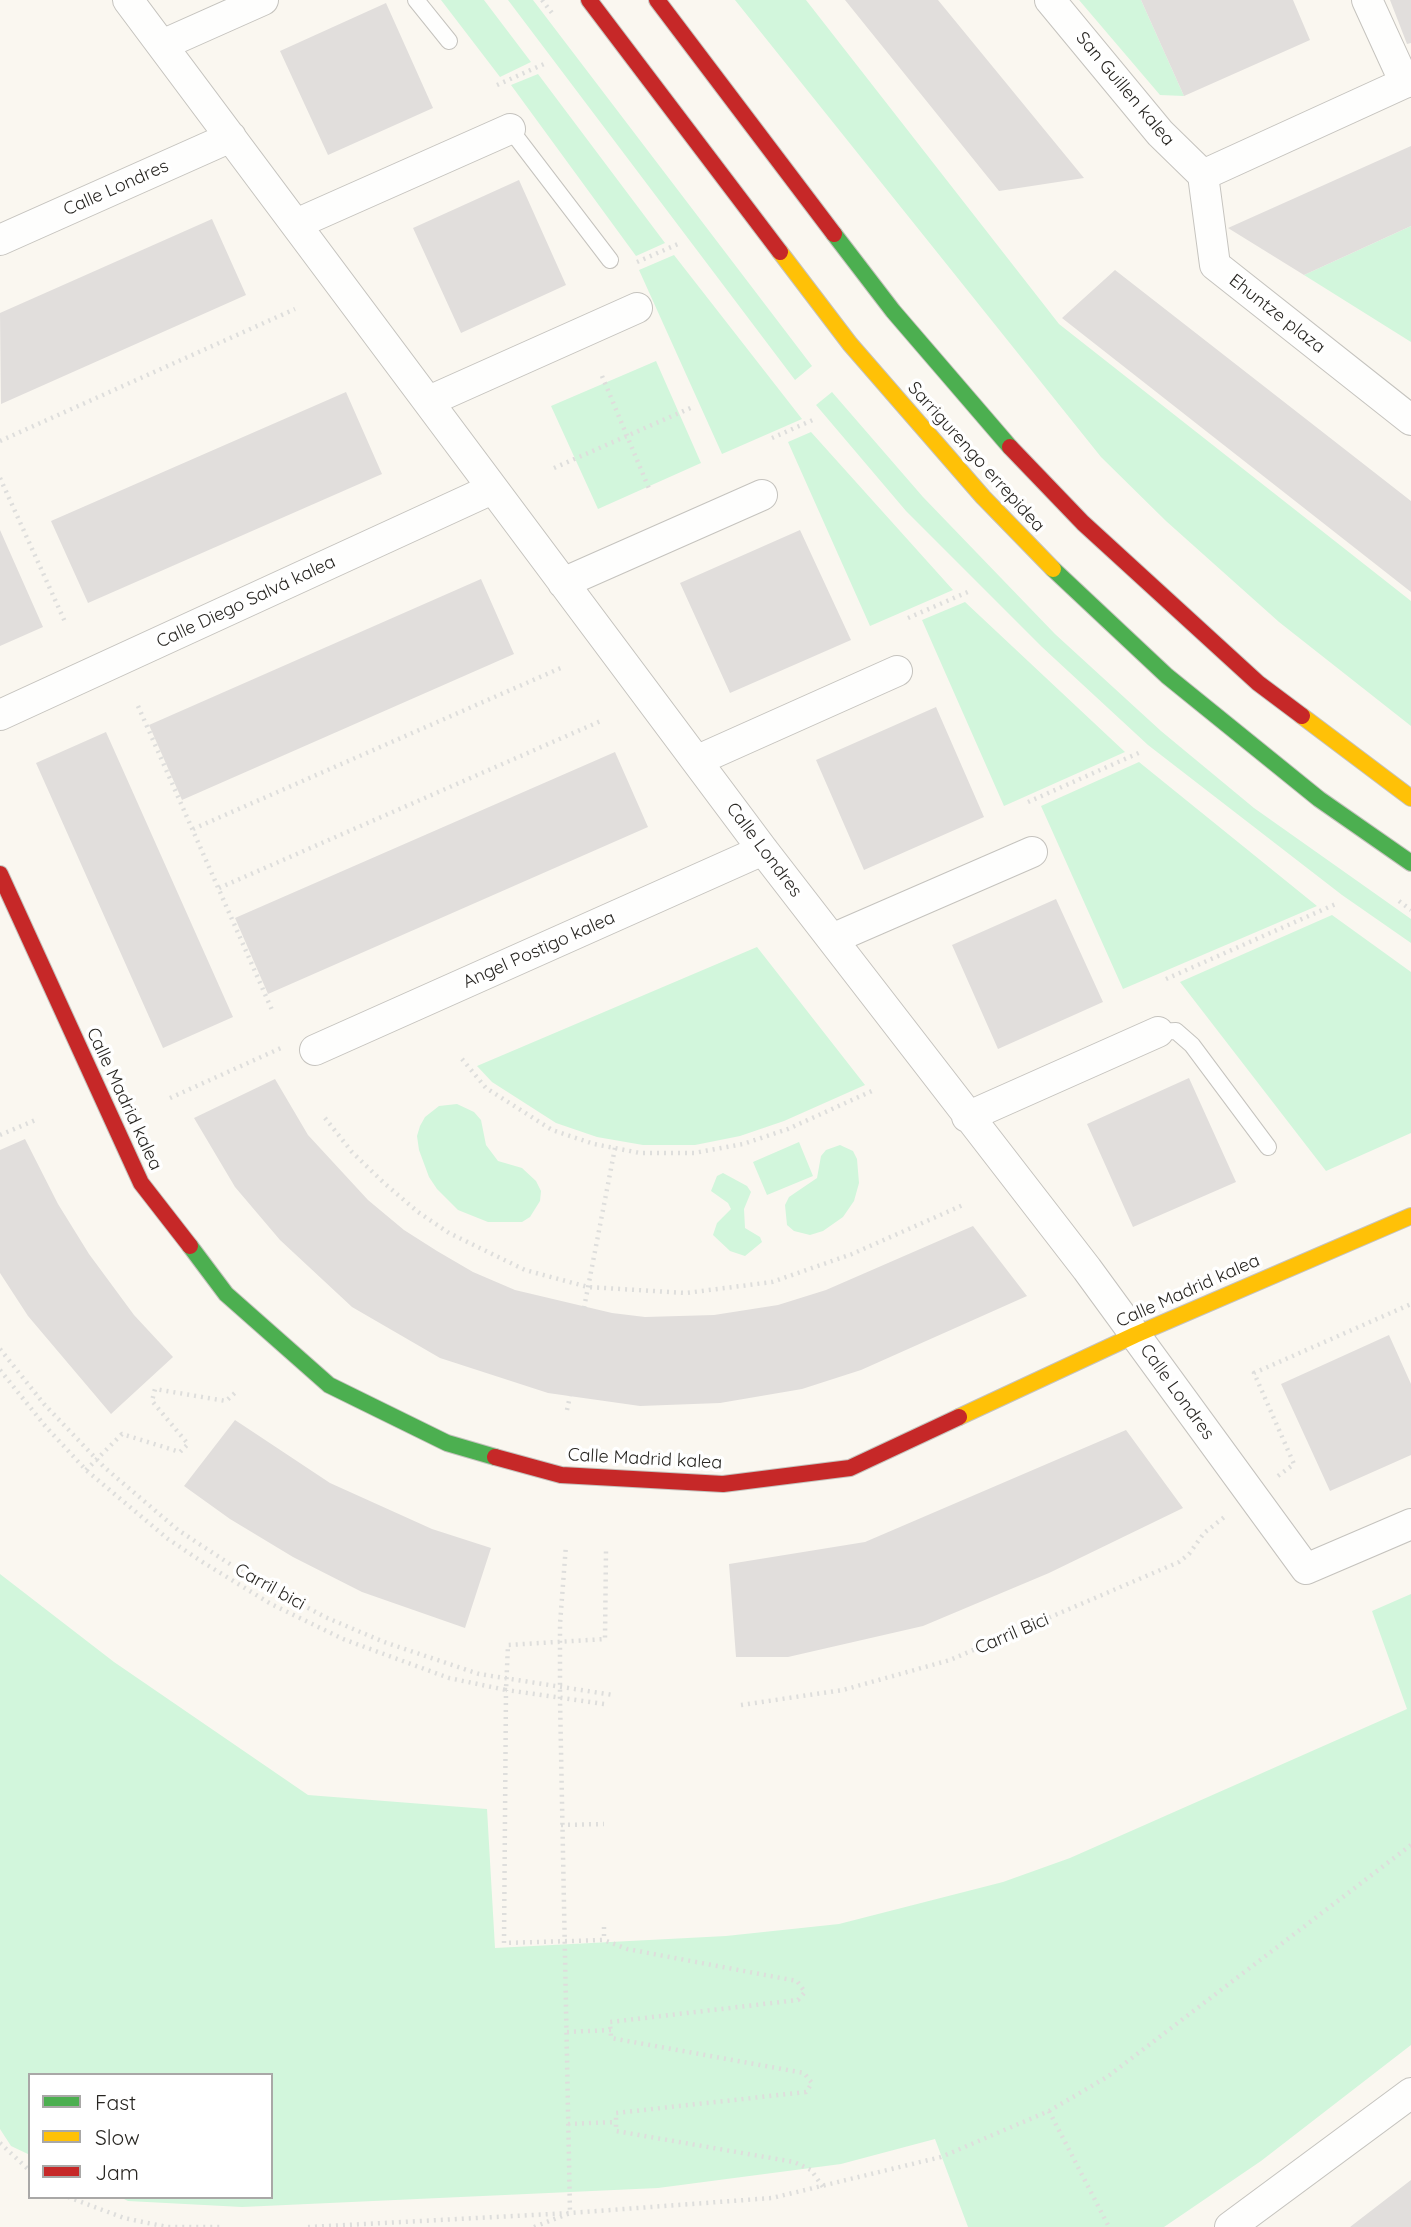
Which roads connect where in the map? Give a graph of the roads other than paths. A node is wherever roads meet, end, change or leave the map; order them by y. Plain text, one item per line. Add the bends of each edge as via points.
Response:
1 (128, 0) edge
2 (263, 0) edge
3 (416, 0) edge
4 (589, 0) edge
5 (657, 0) edge
6 (1050, 0) edge
7 (1367, 0) edge
8 (449, 41) dead end
9 (162, 45) junction
10 (1408, 81) edge
11 (510, 129) joint
12 (231, 136) junction
13 (1203, 175) junction
14 (296, 224) junction
15 (0, 240) edge
16 (610, 260) dead end
17 (637, 308) dead end
18 (429, 401) junction
19 (1411, 420) edge
20 (492, 489) junction
21 (762, 495) dead end
22 (563, 583) junction
23 (897, 671) dead end
24 (0, 715) edge
25 (698, 760) junction
26 (1411, 798) edge
27 (763, 850) junction
28 (1032, 852) dead end
29 (1411, 863) edge
30 (0, 874) edge
31 (832, 939) junction
32 (1158, 1032) joint
33 (315, 1050) dead end
34 (967, 1117) junction
35 (1268, 1147) dead end
36 (1411, 1216) edge
37 (1135, 1335) junction
38 (1411, 1524) edge
39 (1411, 2093) edge
40 (1230, 2227) edge

1 - 9 street, Calle Londres
2 - 9 street
3 - 8 lane
4 - 29 main road, Sarrigurengo errepidea via 850,344 991,506 1167,676 1319,799
5 - 26 main road, Sarrigurengo errepidea via 892,310 1031,470 1258,683
6 - 13 street, San Guillen kalea via 1160,133
7 - 10 street
9 - 12 street, Calle Londres
10 - 13 street
11 - 14 street
11 - 16 lane
12 - 14 street, Calle Londres
12 - 15 street, Calle Londres
13 - 19 street, Ehuntze plaza via 1214,265
14 - 18 street, Calle Londres
17 - 18 street
18 - 20 street, Calle Londres
20 - 22 street, Calle Londres
20 - 24 street, Calle Diego Salvá kalea
21 - 22 street
22 - 25 street, Calle Londres
23 - 25 street
25 - 27 street, Calle Londres
27 - 31 street, Calle Londres
27 - 33 street, Angel Postigo kalea
28 - 31 street
30 - 37 main road, Calle Madrid kalea via 141,1183 226,1294 329,1385 447,1443 561,1475 723,1484 850,1468
31 - 34 street, Calle Londres
32 - 34 street
32 - 35 lane via 1176,1031 1192,1045
34 - 37 street, Calle Londres
36 - 37 main road, Calle Madrid kalea
37 - 38 street, Calle Londres via 1306,1569
39 - 40 street

